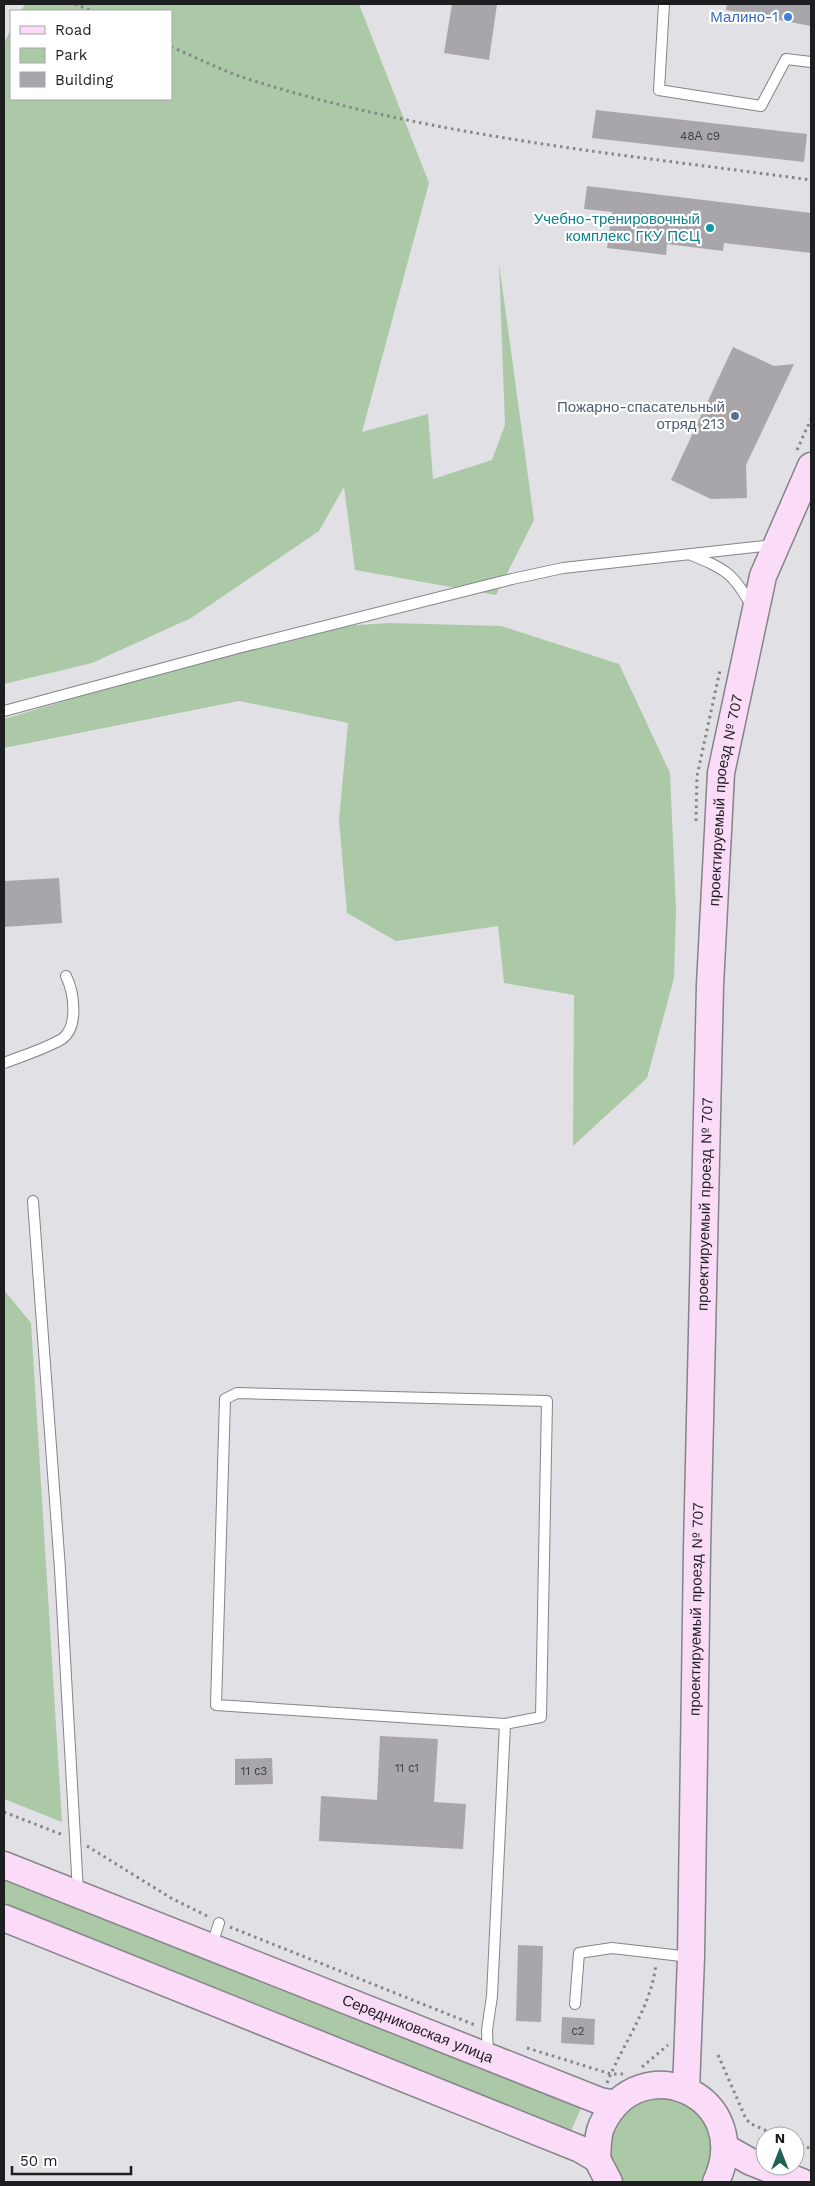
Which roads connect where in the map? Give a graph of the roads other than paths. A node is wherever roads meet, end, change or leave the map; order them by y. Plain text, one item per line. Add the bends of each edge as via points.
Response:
1 (664, 4) edge
2 (811, 62) edge
3 (811, 466) edge
4 (777, 544) junction
5 (688, 554) junction
6 (755, 613) junction
7 (4, 711) edge
8 (66, 976) dead end
9 (4, 1063) edge
10 (33, 1201) dead end
11 (505, 1724) junction
12 (4, 1865) edge
13 (78, 1896) junction
14 (4, 1918) edge
15 (219, 1922) road end
16 (211, 1948) junction
17 (691, 1957) junction
18 (575, 2004) dead end
19 (488, 2057) junction
20 (686, 2090) junction
21 (610, 2097) junction
22 (726, 2148) junction
23 (597, 2159) junction
24 (608, 2182) edge
25 (716, 2182) edge
26 (802, 2182) edge

1 - 2 lane via 659,90 761,106 786,59
3 - 4 street, проектируемый проезд № 707
4 - 5 lane
4 - 6 street, проектируемый проезд № 707 via 763,576
5 - 6 lane via 719,566 739,583
5 - 7 lane via 563,568 512,579
6 - 17 street, проектируемый проезд № 707 via 721,773 710,985
8 - 9 lane via 73,990 73,1021 64,1038
10 - 13 lane via 59,1559
11 - 11 lane via 541,1717 547,1401 237,1393 225,1398 216,1705
11 - 19 lane
12 - 13 street, Середниковская улица
13 - 16 street, Середниковская улица
14 - 23 street via 580,2149
15 - 16 lane
16 - 19 street, Середниковская улица
17 - 18 lane via 612,1948 579,1953
17 - 20 street
19 - 21 street, Середниковская улица via 600,2101
20 - 21 street via 672,2086 643,2087
20 - 22 street via 711,2108 719,2122
21 - 23 street via 601,2126
22 - 25 street
22 - 26 street via 751,2162
23 - 24 street

